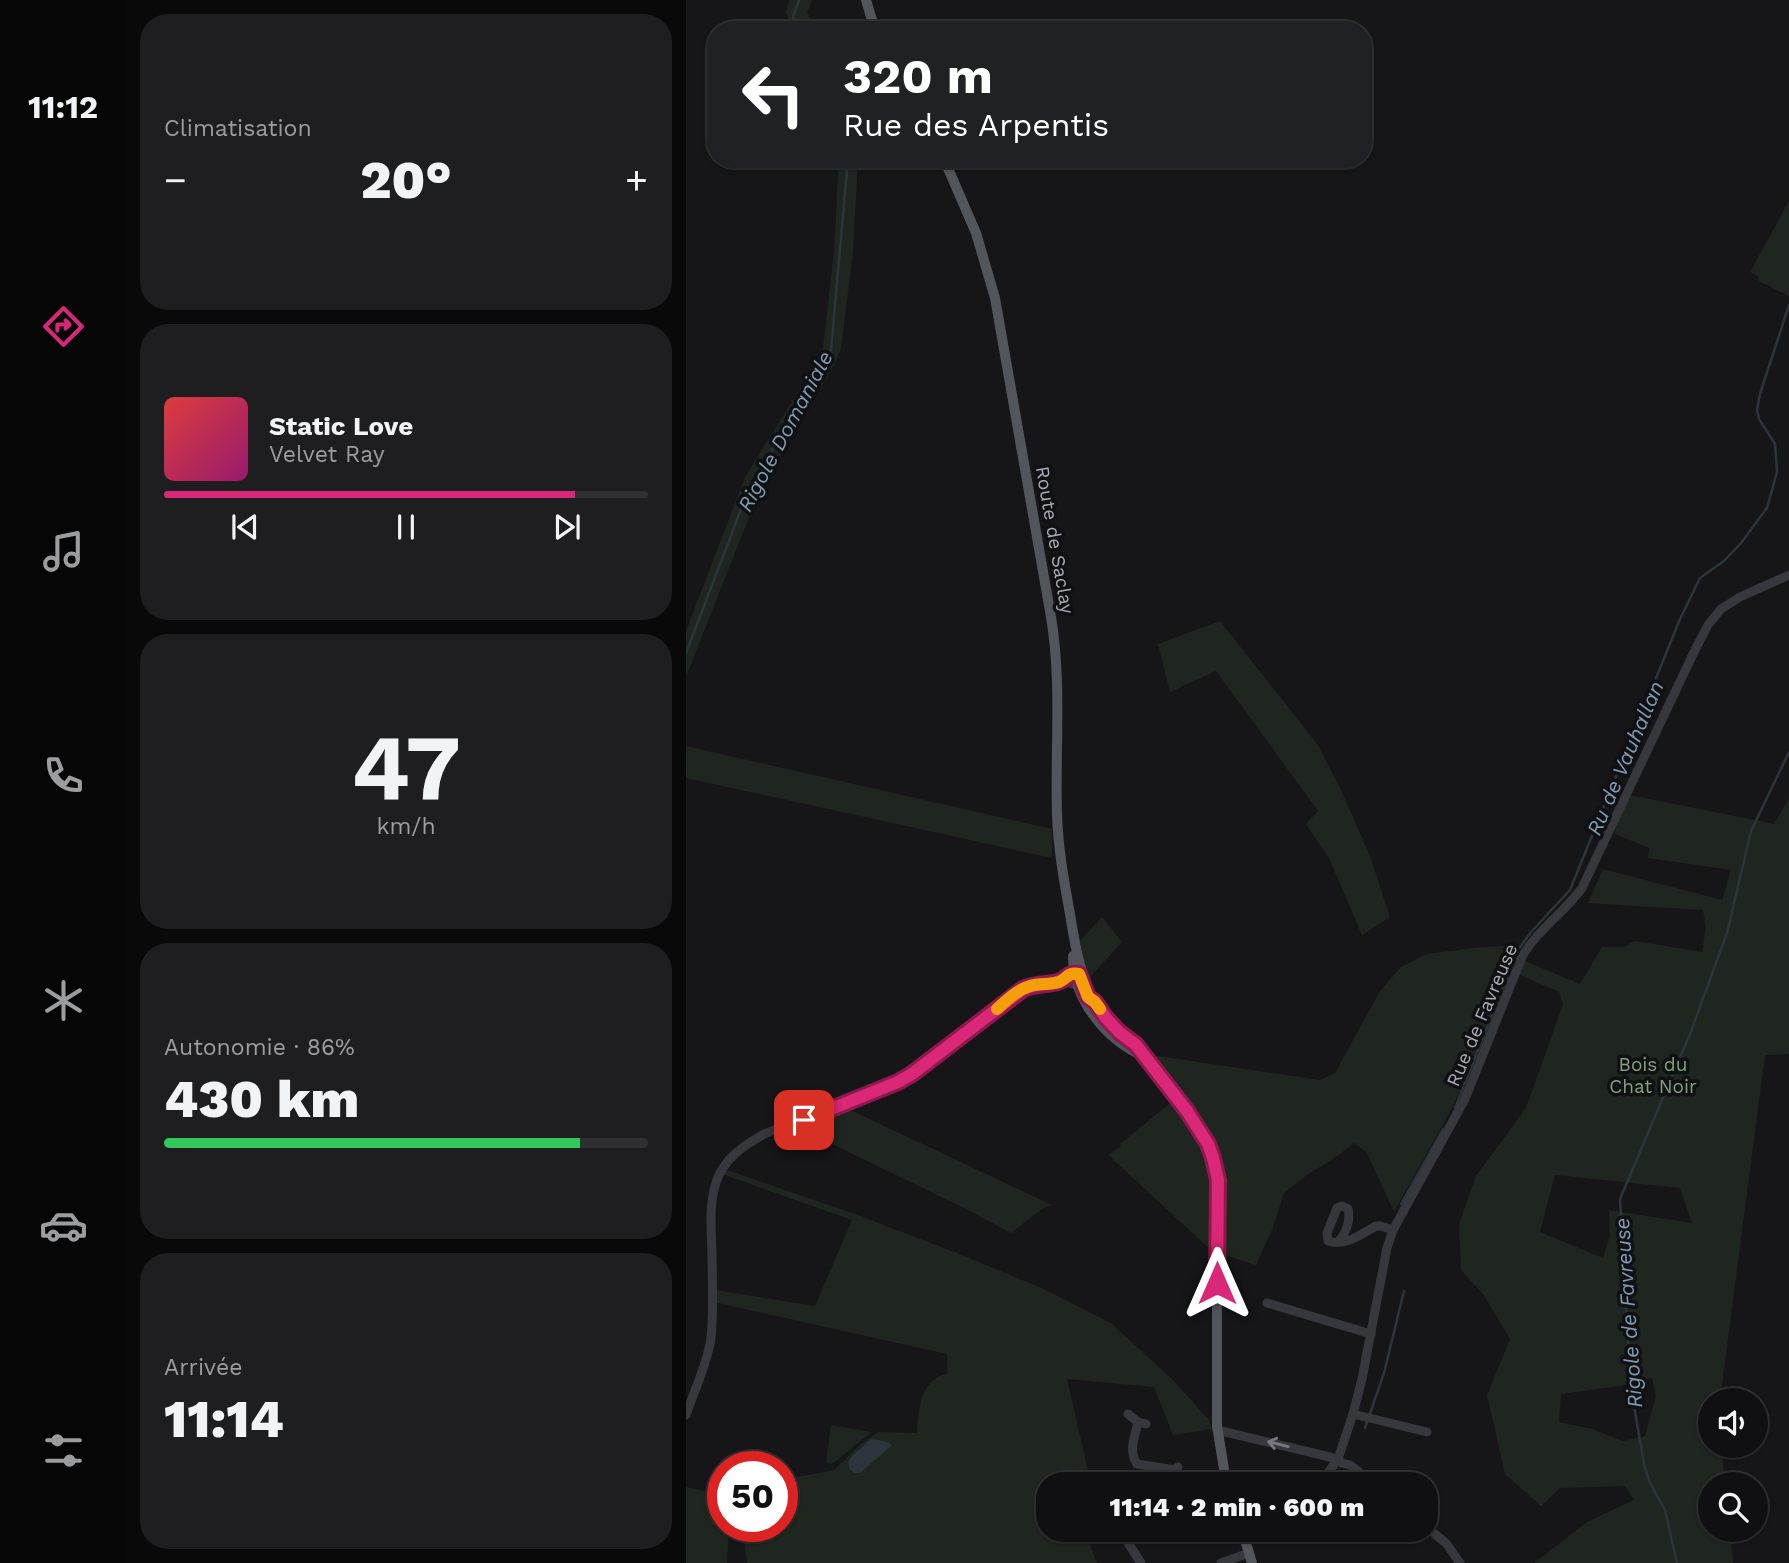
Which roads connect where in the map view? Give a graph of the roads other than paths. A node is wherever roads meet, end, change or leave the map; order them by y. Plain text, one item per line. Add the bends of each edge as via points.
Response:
1 (866, 0) edge
2 (872, 21) edge
3 (948, 168) edge
4 (1789, 576) edge
5 (1073, 936) junction
6 (1074, 973) junction
7 (1061, 981) junction
8 (1078, 985) junction
9 (1095, 1002) junction
10 (1144, 1056) junction
11 (1393, 1230) junction
12 (1338, 1242) dead end
13 (1267, 1303) dead end
14 (1371, 1334) junction
15 (1128, 1414) dead end
16 (1353, 1414) junction
17 (686, 1415) edge
18 (1217, 1430) junction
19 (1427, 1432) dead end
20 (1338, 1459) junction
21 (1178, 1472) edge
22 (1224, 1472) edge
23 (1329, 1472) edge
24 (1359, 1472) edge
25 (1438, 1537) edge
26 (1130, 1542) edge
27 (1251, 1558) edge
28 (1141, 1563) edge
29 (1220, 1563) edge
30 (1460, 1563) edge

1 - 2 main road
3 - 5 main road, Route de Saclay via 976,233 995,298 1054,637 1058,831
4 - 11 street, Rue de Favreuse via 1740,597 1708,625 1582,888 1522,957 1465,1099
5 - 6 main road, Route de Saclay
5 - 9 main road, Route de Saclay
6 - 7 street
6 - 8 main road, Route de Saclay
6 - 9 street, Route de Saclay
7 - 8 street
7 - 17 street via 1031,986 1014,995 898,1082 764,1134 732,1157 714,1188 710,1343
8 - 10 main road, Route de Saclay via 1098,1021 1126,1048
9 - 10 main road, Route de Saclay
10 - 18 main road, Route de Saclay via 1200,1130 1217,1172
11 - 12 street via 1376,1226
11 - 14 street, Rue de Favreuse
13 - 14 street
14 - 16 street, Rue de Favreuse
15 - 21 street via 1142,1423 1133,1460 1177,1468
16 - 19 street
16 - 20 street, Rue de Favreuse
20 -> 18 street
18 - 22 main road, Route de Saclay
20 - 23 street, Rue de Favreuse
20 - 24 street
25 - 30 street
26 - 28 street
27 - 29 street

